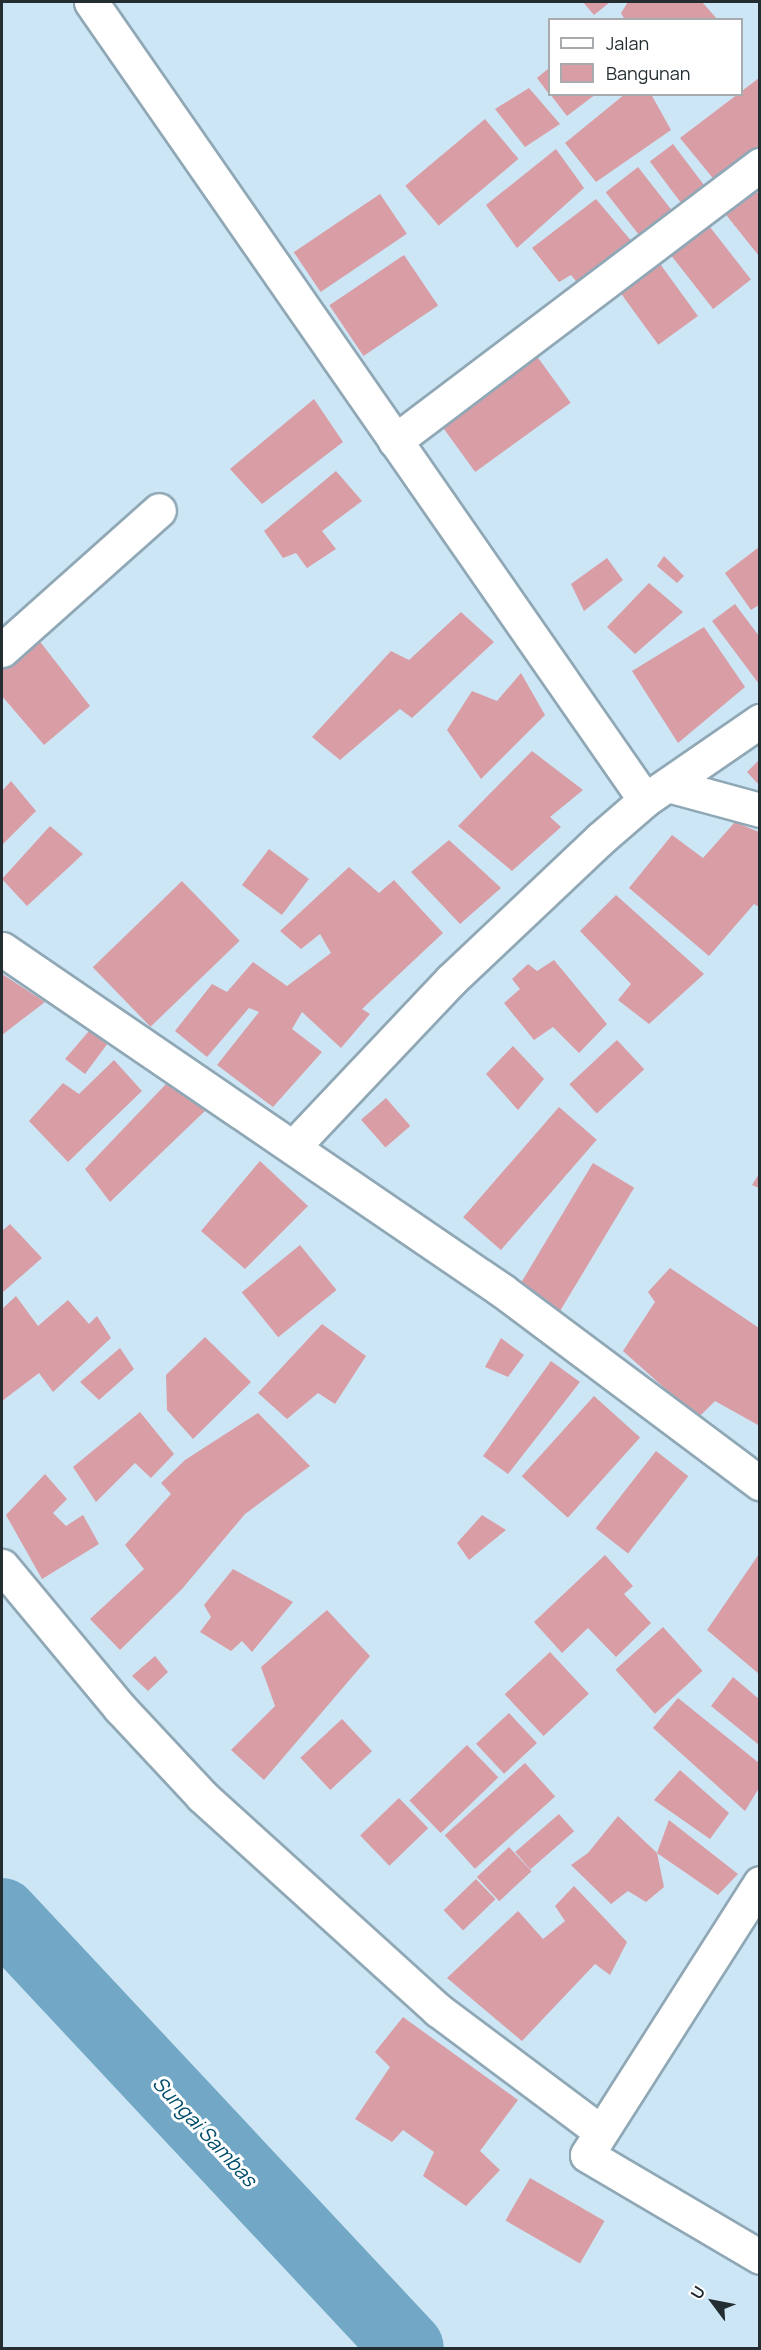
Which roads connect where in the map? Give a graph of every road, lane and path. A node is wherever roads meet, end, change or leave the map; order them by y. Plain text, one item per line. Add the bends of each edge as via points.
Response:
1 (91, 2) edge
2 (759, 165) edge
3 (395, 441) junction
4 (159, 510) dead end
5 (2, 650) edge
6 (759, 721) edge
7 (657, 793) junction
8 (759, 810) edge
9 (2, 949) edge
10 (293, 1147) junction
11 (759, 1483) edge
12 (2, 1566) edge
13 (759, 1883) edge
14 (600, 2131) junction
15 (759, 2257) edge

1 - 3 street
2 - 3 street
3 - 7 street
4 - 5 street
6 - 7 street
7 - 8 street
7 - 10 street via 451,980
9 - 10 street
10 - 11 street via 503,1291
12 - 14 street via 202,1796 438,2010
13 - 14 street
14 - 15 street via 587,2155

